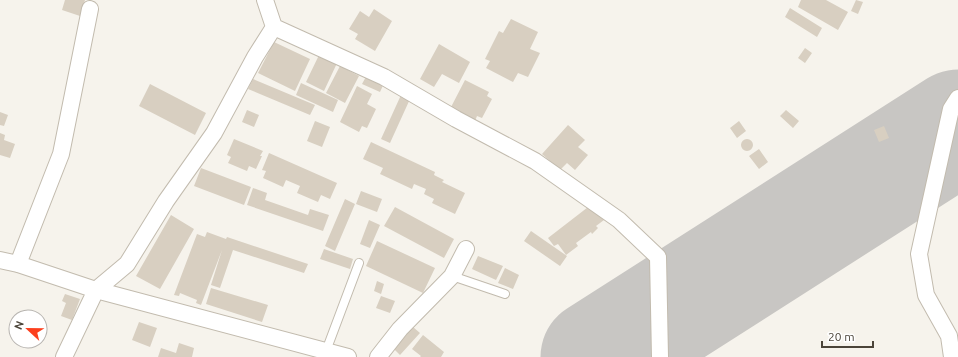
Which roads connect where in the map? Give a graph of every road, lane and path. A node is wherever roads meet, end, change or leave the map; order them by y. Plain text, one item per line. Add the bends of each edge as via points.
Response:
1 (265, 0) edge
2 (90, 9) dead end
3 (274, 27) junction
4 (958, 98) edge
5 (466, 249) dead end
6 (0, 260) edge
7 (359, 263) dead end
8 (18, 264) junction
9 (452, 276) junction
10 (96, 290) junction
11 (505, 294) dead end
12 (326, 351) junction
13 (64, 357) edge
14 (348, 357) edge
15 (378, 357) edge
16 (660, 357) edge
17 (952, 357) edge

1 - 3 street
2 - 8 street via 61,154
3 - 10 street via 214,133 126,264
3 - 16 street via 384,77 535,161 619,220 658,258
4 - 17 street via 951,108 918,254 926,295 949,336
5 - 9 street
6 - 8 street
7 - 12 lane
8 - 10 street
9 - 11 lane
9 - 15 street via 400,329
10 - 12 street
10 - 13 street
12 - 14 street

